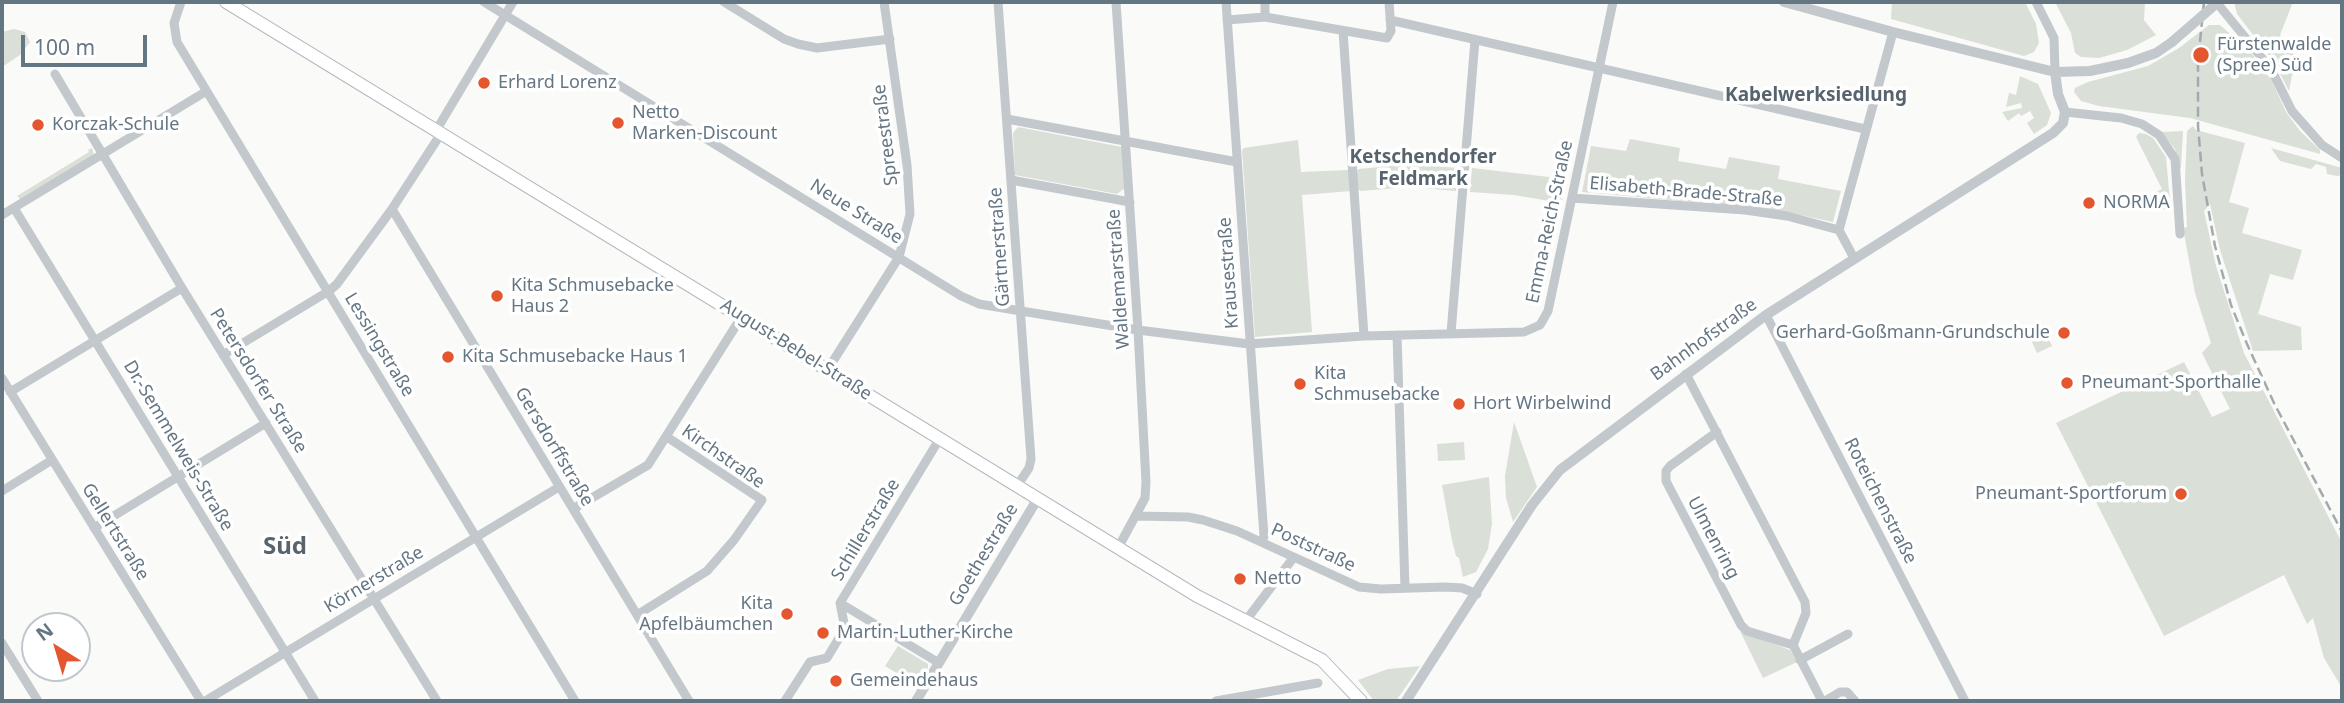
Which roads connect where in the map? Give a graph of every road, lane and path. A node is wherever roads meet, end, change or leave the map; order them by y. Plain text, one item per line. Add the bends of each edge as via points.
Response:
1 (181, 2) edge
2 (226, 2) edge
3 (484, 2) edge
4 (513, 2) edge
5 (724, 2) edge
6 (884, 2) edge
7 (998, 2) edge
8 (1116, 2) edge
9 (1226, 2) edge
10 (1265, 2) edge
11 (1389, 2) edge
12 (1613, 2) edge
13 (1784, 2) edge
14 (2036, 2) edge
15 (2218, 2) edge
16 (505, 15) junction
17 (1265, 17) junction
18 (1227, 20) junction
19 (1390, 20) junction
20 (1343, 31) junction
21 (1893, 32) junction
22 (890, 39) junction
23 (1475, 40) junction
24 (1599, 69) junction
25 (2055, 72) junction
26 (55, 74) dead end
27 (205, 92) junction
28 (2065, 112) junction
29 (1007, 119) junction
30 (1865, 129) junction
31 (439, 131) junction
32 (1125, 142) junction
33 (102, 154) junction
34 (2342, 158) edge
35 (1237, 162) junction
36 (1011, 180) junction
37 (1572, 198) junction
38 (1130, 202) junction
39 (14, 208) junction
40 (392, 209) junction
41 (2, 215) edge
42 (1839, 230) junction
43 (2180, 234) dead end
44 (899, 257) junction
45 (1854, 258) junction
46 (182, 288) junction
47 (329, 291) junction
48 (1021, 311) junction
49 (1766, 315) junction
50 (743, 316) junction
51 (1138, 330) junction
52 (1451, 333) junction
53 (1397, 335) junction
54 (1364, 336) junction
55 (95, 341) junction
56 (1249, 344) junction
57 (223, 355) junction
58 (828, 369) junction
59 (1686, 374) junction
60 (2, 378) edge
61 (10, 392) junction
62 (266, 424) junction
63 (1717, 432) junction
64 (667, 437) junction
65 (940, 438) junction
66 (52, 460) junction
67 (178, 477) junction
68 (1017, 486) junction
69 (559, 487) junction
70 (2, 491) edge
71 (1038, 498) junction
72 (573, 509) junction
73 (1137, 516) junction
74 (94, 528) junction
75 (475, 537) junction
76 (1262, 542) junction
77 (1118, 548) junction
78 (1294, 557) junction
79 (1405, 588) junction
80 (1477, 594) junction
81 (374, 599) junction
82 (840, 603) junction
83 (637, 615) junction
84 (1247, 623) junction
85 (1848, 634) dead end
86 (2, 643) edge
87 (1793, 645) junction
88 (286, 653) junction
89 (1800, 660) junction
90 (939, 663) junction
91 (1318, 683) dead end
92 (38, 701) edge
93 (203, 701) edge
94 (315, 701) edge
95 (437, 701) edge
96 (575, 701) edge
97 (689, 701) edge
98 (785, 701) edge
99 (916, 701) edge
100 (1216, 701) edge
101 (1360, 701) edge
102 (1406, 701) edge
103 (1823, 701) edge
104 (1855, 701) edge
105 (1965, 701) edge

1 - 27 street, Lessingstraße via 174,23 177,42
2 - 31 main road, August-Bebel-Straße
3 - 16 street, Neue Straße
4 - 16 street
5 - 22 street via 798,44 817,48
6 - 22 street, Spreestraße
7 - 29 street, Gärtnerstraße
8 - 32 street, Waldemarstraße
9 - 18 street, Krausestraße
10 - 17 street
11 - 19 street
12 - 24 street, Emma-Reich-Straße
13 - 21 street
14 - 25 street via 2054,38
15 - 25 street, bridge via 2156,53 2128,64
15 - 34 street via 2271,69 2292,111 2322,145
16 - 31 street
16 - 44 street, Neue Straße
17 - 18 street
17 - 20 street
18 - 35 street, Krausestraße
19 - 20 street via 1387,38
19 - 23 street
20 - 54 street
21 - 25 street
21 - 30 street
22 - 44 street, Spreestraße via 910,214
23 - 24 street
23 - 52 street
24 - 30 street
24 - 37 street, Emma-Reich-Straße
25 - 28 street
26 - 33 street, Petersdorfer Straße
27 - 33 street
27 - 47 street, Lessingstraße
28 - 43 street via 2121,118 2159,135 2175,159
28 - 45 street, Bahnhofstraße via 2063,123 2053,133
29 - 32 street
29 - 36 street, Gärtnerstraße
30 - 42 street
31 - 40 street
31 - 50 main road, August-Bebel-Straße
32 - 35 street
32 - 38 street, Waldemarstraße
33 - 39 street
33 - 46 street, Petersdorfer Straße
35 - 56 street, Krausestraße
36 - 38 street
36 - 48 street, Gärtnerstraße
37 - 42 street, Elisabeth-Brade-Straße via 1745,210
37 - 52 street, Emma-Reich-Straße via 1548,311 1540,326 1524,332
38 - 51 street, Waldemarstraße
39 - 41 street
39 - 55 street, Dr.-Semmelweis-Straße
40 - 47 street
40 - 69 street, Gersdorffstraße
42 - 45 street
44 - 48 street, Neue Straße via 979,304
44 - 58 street, Spreestraße
45 - 49 street, Bahnhofstraße
46 - 55 street
46 - 57 street, Petersdorfer Straße
47 - 57 street
47 - 75 street, Lessingstraße
48 - 51 street, Neue Straße
48 - 68 street, Gärtnerstraße via 1031,459
49 - 59 street, Bahnhofstraße
49 - 105 street, Roteichenstraße
50 - 58 main road, August-Bebel-Straße
50 - 64 street
51 - 56 street, Neue Straße
51 - 73 street, Waldemarstraße via 1146,492
52 - 53 street, Emma-Reich-Straße
53 - 54 street, Emma-Reich-Straße
53 - 79 street
54 - 56 street, Emma-Reich-Straße
55 - 61 street
55 - 67 street, Dr.-Semmelweis-Straße
56 - 76 street, Krausestraße
57 - 62 street, Petersdorfer Straße
58 - 65 main road, August-Bebel-Straße
59 - 63 street
59 - 80 street, Bahnhofstraße via 1560,470 1532,505
60 - 61 street, Gellertstraße
61 - 66 street, Gellertstraße
62 - 67 street
62 - 81 street, Petersdorfer Straße
63 - 87 street via 1805,601 1806,613
63 - 87 street, Ulmenring via 1670,466 1666,481 1741,625
64 - 72 street via 648,465
64 - 83 street, Kirchstraße via 762,500 707,571
65 - 68 main road, August-Bebel-Straße
65 - 82 street, Schillerstraße
66 - 70 street
66 - 74 street, Gellertstraße
67 - 74 street
67 - 88 street, Dr.-Semmelweis-Straße
68 - 71 main road, August-Bebel-Straße
69 - 72 street, Gersdorffstraße
69 - 75 street, Körnerstraße
71 - 77 main road, August-Bebel-Straße
71 - 90 street, Goethestraße
72 - 83 street, Gersdorffstraße
73 - 76 street, Poststraße via 1188,517
73 - 77 street, Waldemarstraße
74 - 93 street, Gellertstraße
75 - 81 street, Körnerstraße
75 - 96 street, Lessingstraße
76 - 78 street, Poststraße
77 - 84 main road, August-Bebel-Straße
78 - 79 street, Poststraße via 1359,587
78 - 84 street
79 - 80 street, Poststraße via 1454,587
80 - 102 street, Bahnhofstraße
81 - 88 street, Körnerstraße
81 - 95 street, Petersdorfer Straße
82 - 90 street
82 - 98 street, Schillerstraße via 845,628 827,658 810,662
83 - 97 street, Gersdorffstraße
84 - 101 main road, August-Bebel-Straße via 1322,660
85 - 89 street
86 - 92 street
87 - 89 street
88 - 93 street, Körnerstraße
88 - 94 street, Dr.-Semmelweis-Straße
89 - 103 street
90 - 99 street, Goethestraße
91 - 100 street
103 - 104 street via 1847,692

